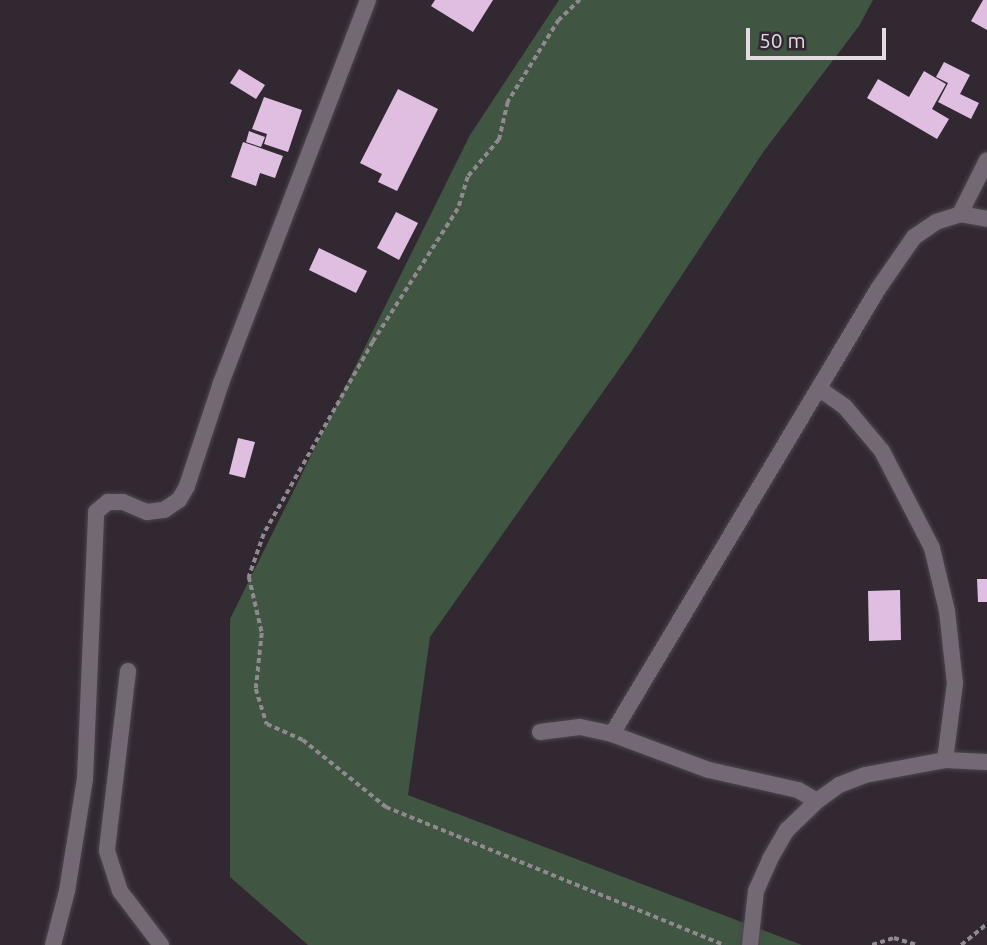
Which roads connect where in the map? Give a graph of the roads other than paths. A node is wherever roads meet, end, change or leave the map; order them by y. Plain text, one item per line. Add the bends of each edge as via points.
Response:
1 (368, 0) edge
2 (987, 160) edge
3 (960, 215) junction
4 (987, 219) edge
5 (821, 390) junction
6 (128, 671) dead end
7 (540, 732) dead end
8 (612, 734) junction
9 (945, 760) junction
10 (987, 762) edge
11 (817, 801) junction
12 (52, 945) edge
13 (160, 945) edge
14 (750, 945) edge

1 - 12 street via 221,383 187,486 179,500 164,510 147,512 123,502 107,502 96,512 85,779 67,891
2 - 3 street
3 - 4 street
3 - 5 street via 936,222 914,237 878,289
5 - 8 street
5 - 9 street via 845,407 882,451 932,548 947,611 955,683
6 - 13 street via 107,851 120,891
7 - 8 street via 580,727
8 - 11 street via 709,770 798,790
9 - 10 street
9 - 11 street via 865,775 839,785
11 - 14 street via 787,830 760,880 751,914

